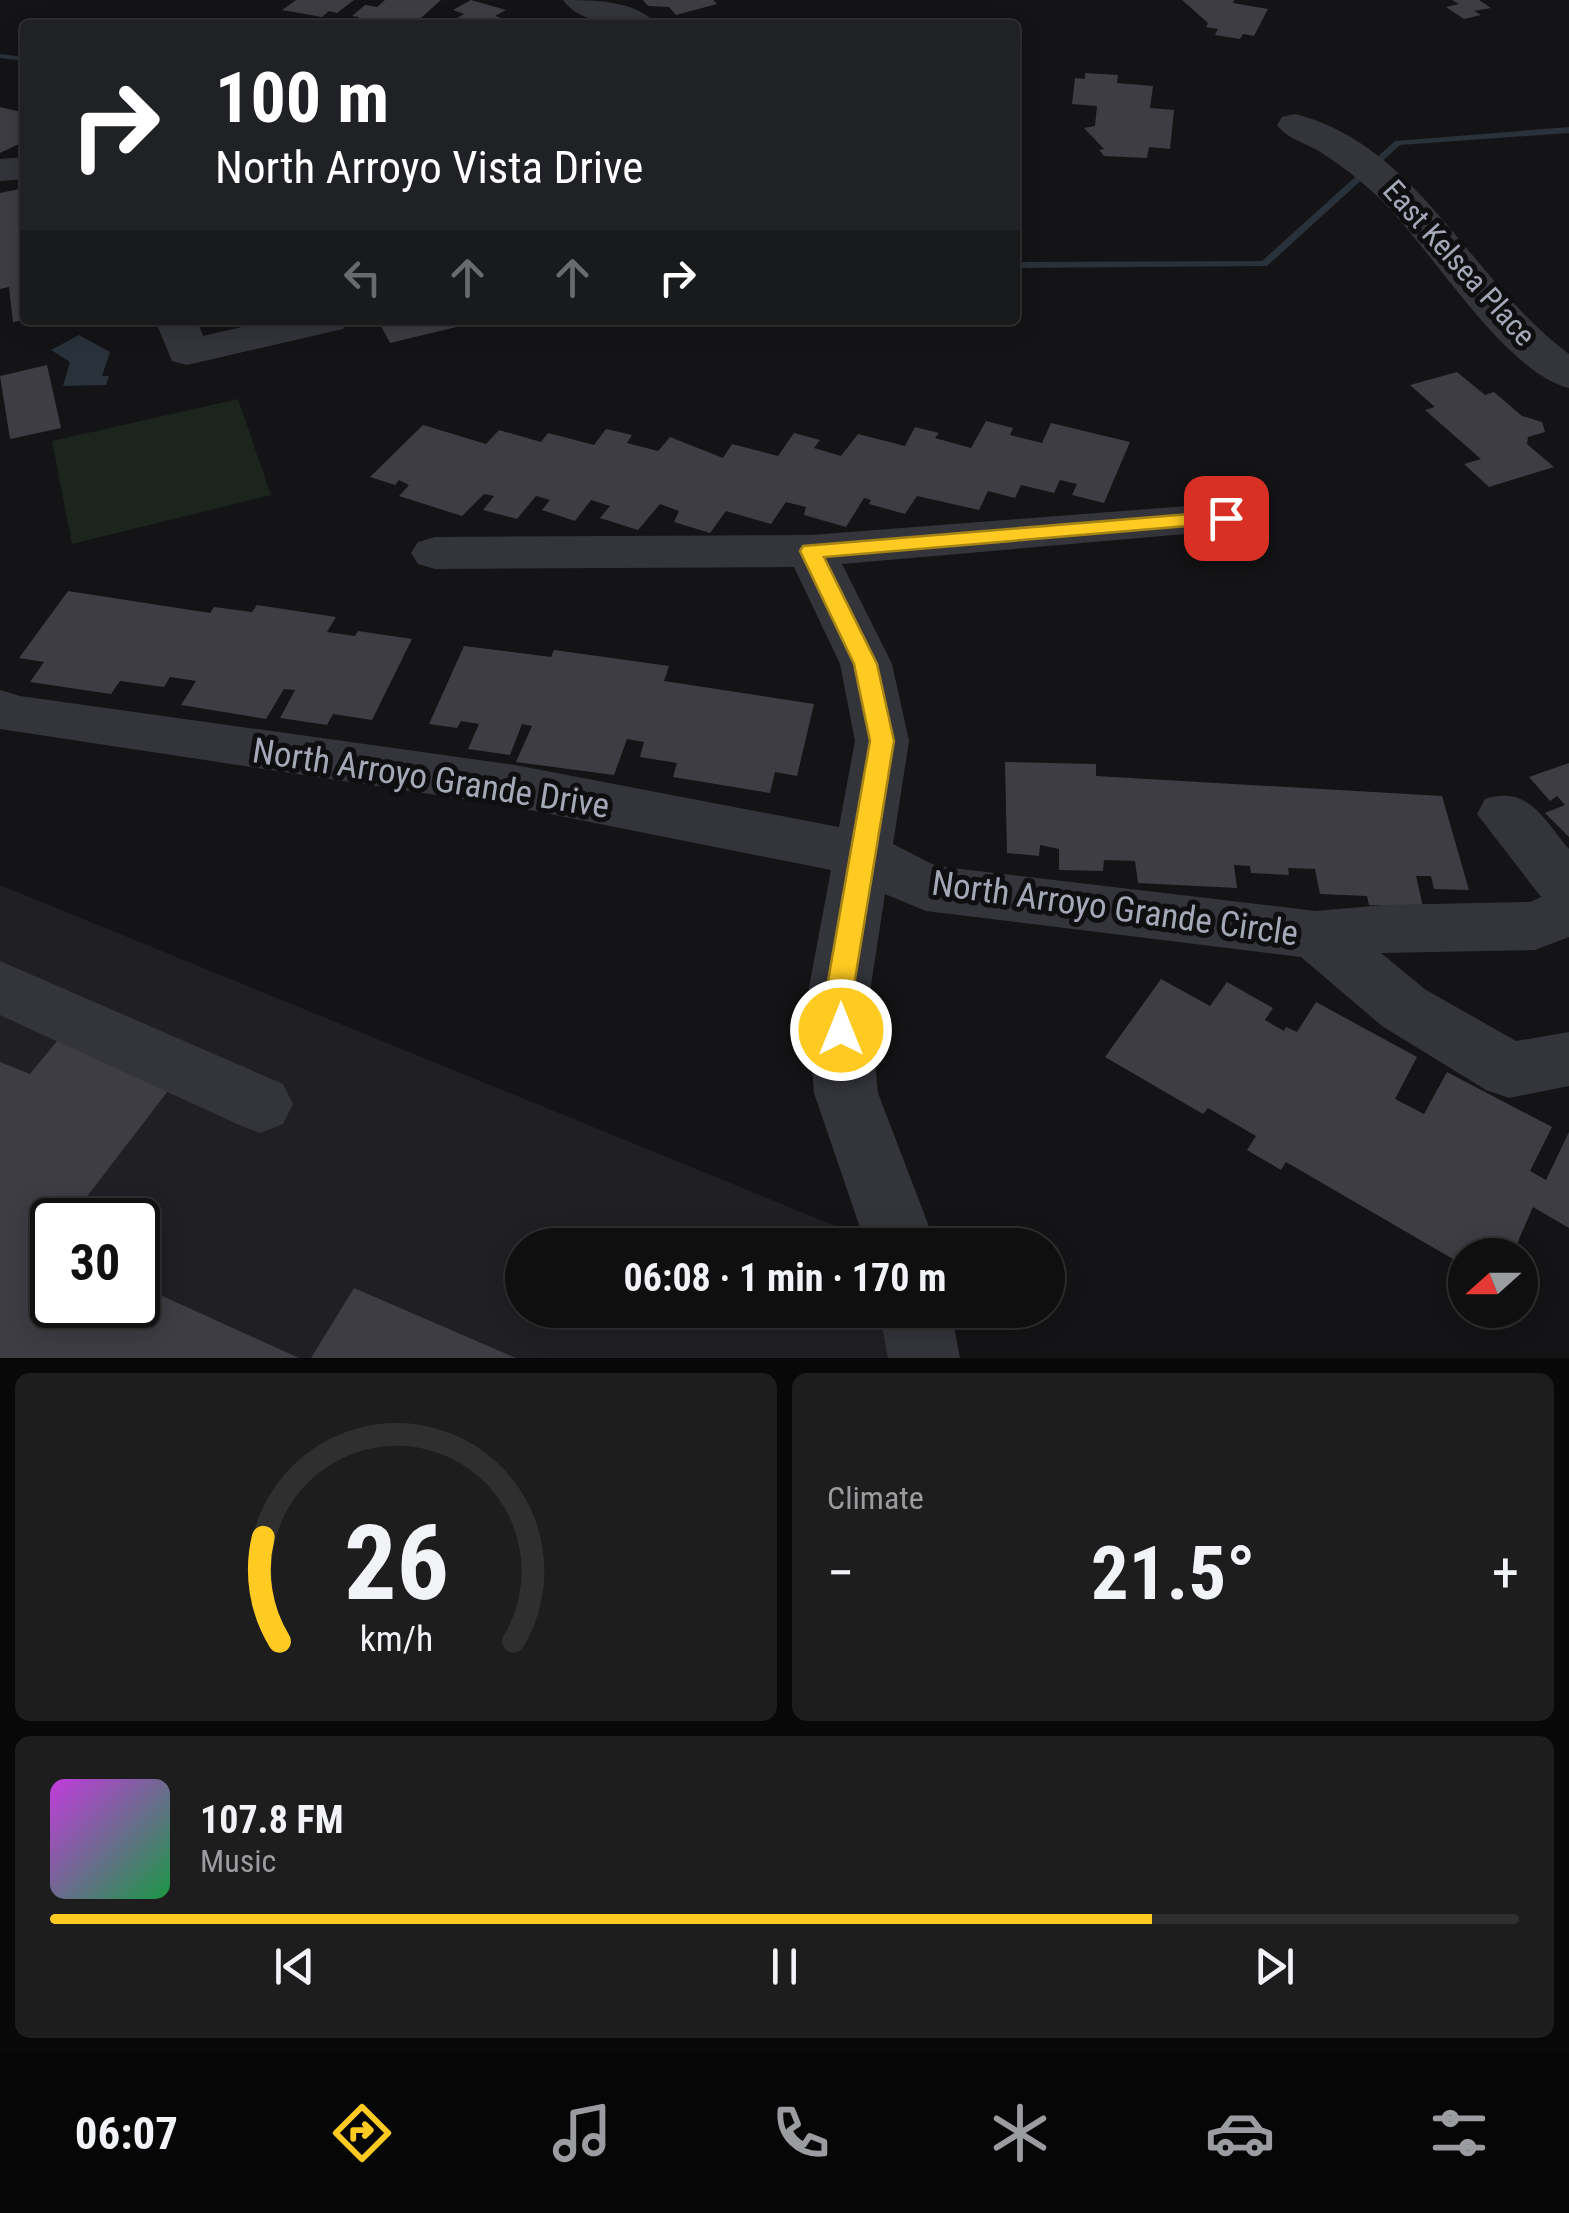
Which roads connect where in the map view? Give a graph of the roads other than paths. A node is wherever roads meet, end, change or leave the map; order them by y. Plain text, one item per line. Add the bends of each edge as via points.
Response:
1 (579, 0) edge
2 (628, 20) edge
3 (1295, 126) dead end
4 (178, 325) edge
5 (306, 325) edge
6 (1569, 375) edge
7 (1226, 518) dead end
8 (810, 551) junction
9 (435, 553) dead end
10 (0, 709) edge
11 (1505, 814) dead end
12 (860, 854) junction
13 (1569, 889) edge
14 (1569, 911) edge
15 (1316, 935) junction
16 (0, 986) edge
17 (1569, 1059) edge
18 (260, 1104) dead end
19 (895, 1228) edge
20 (918, 1328) edge
21 (924, 1358) edge

1 - 2 street
3 - 6 street, East Kelsea Place via 1332,140 1385,178 1518,334
4 - 5 street via 187,352
7 - 8 street
8 - 9 street
8 - 12 street via 866,664 882,741
10 - 12 street, North Arroyo Grande Drive via 515,786
11 - 13 street
12 - 15 street, North Arroyo Grande Circle via 926,888
12 - 19 street via 838,998 846,1093
14 - 15 street, North Arroyo Grande Circle via 1535,926
15 - 17 street, North Arroyo Grande Circle via 1404,1008 1509,1070
16 - 18 street
20 - 21 street

